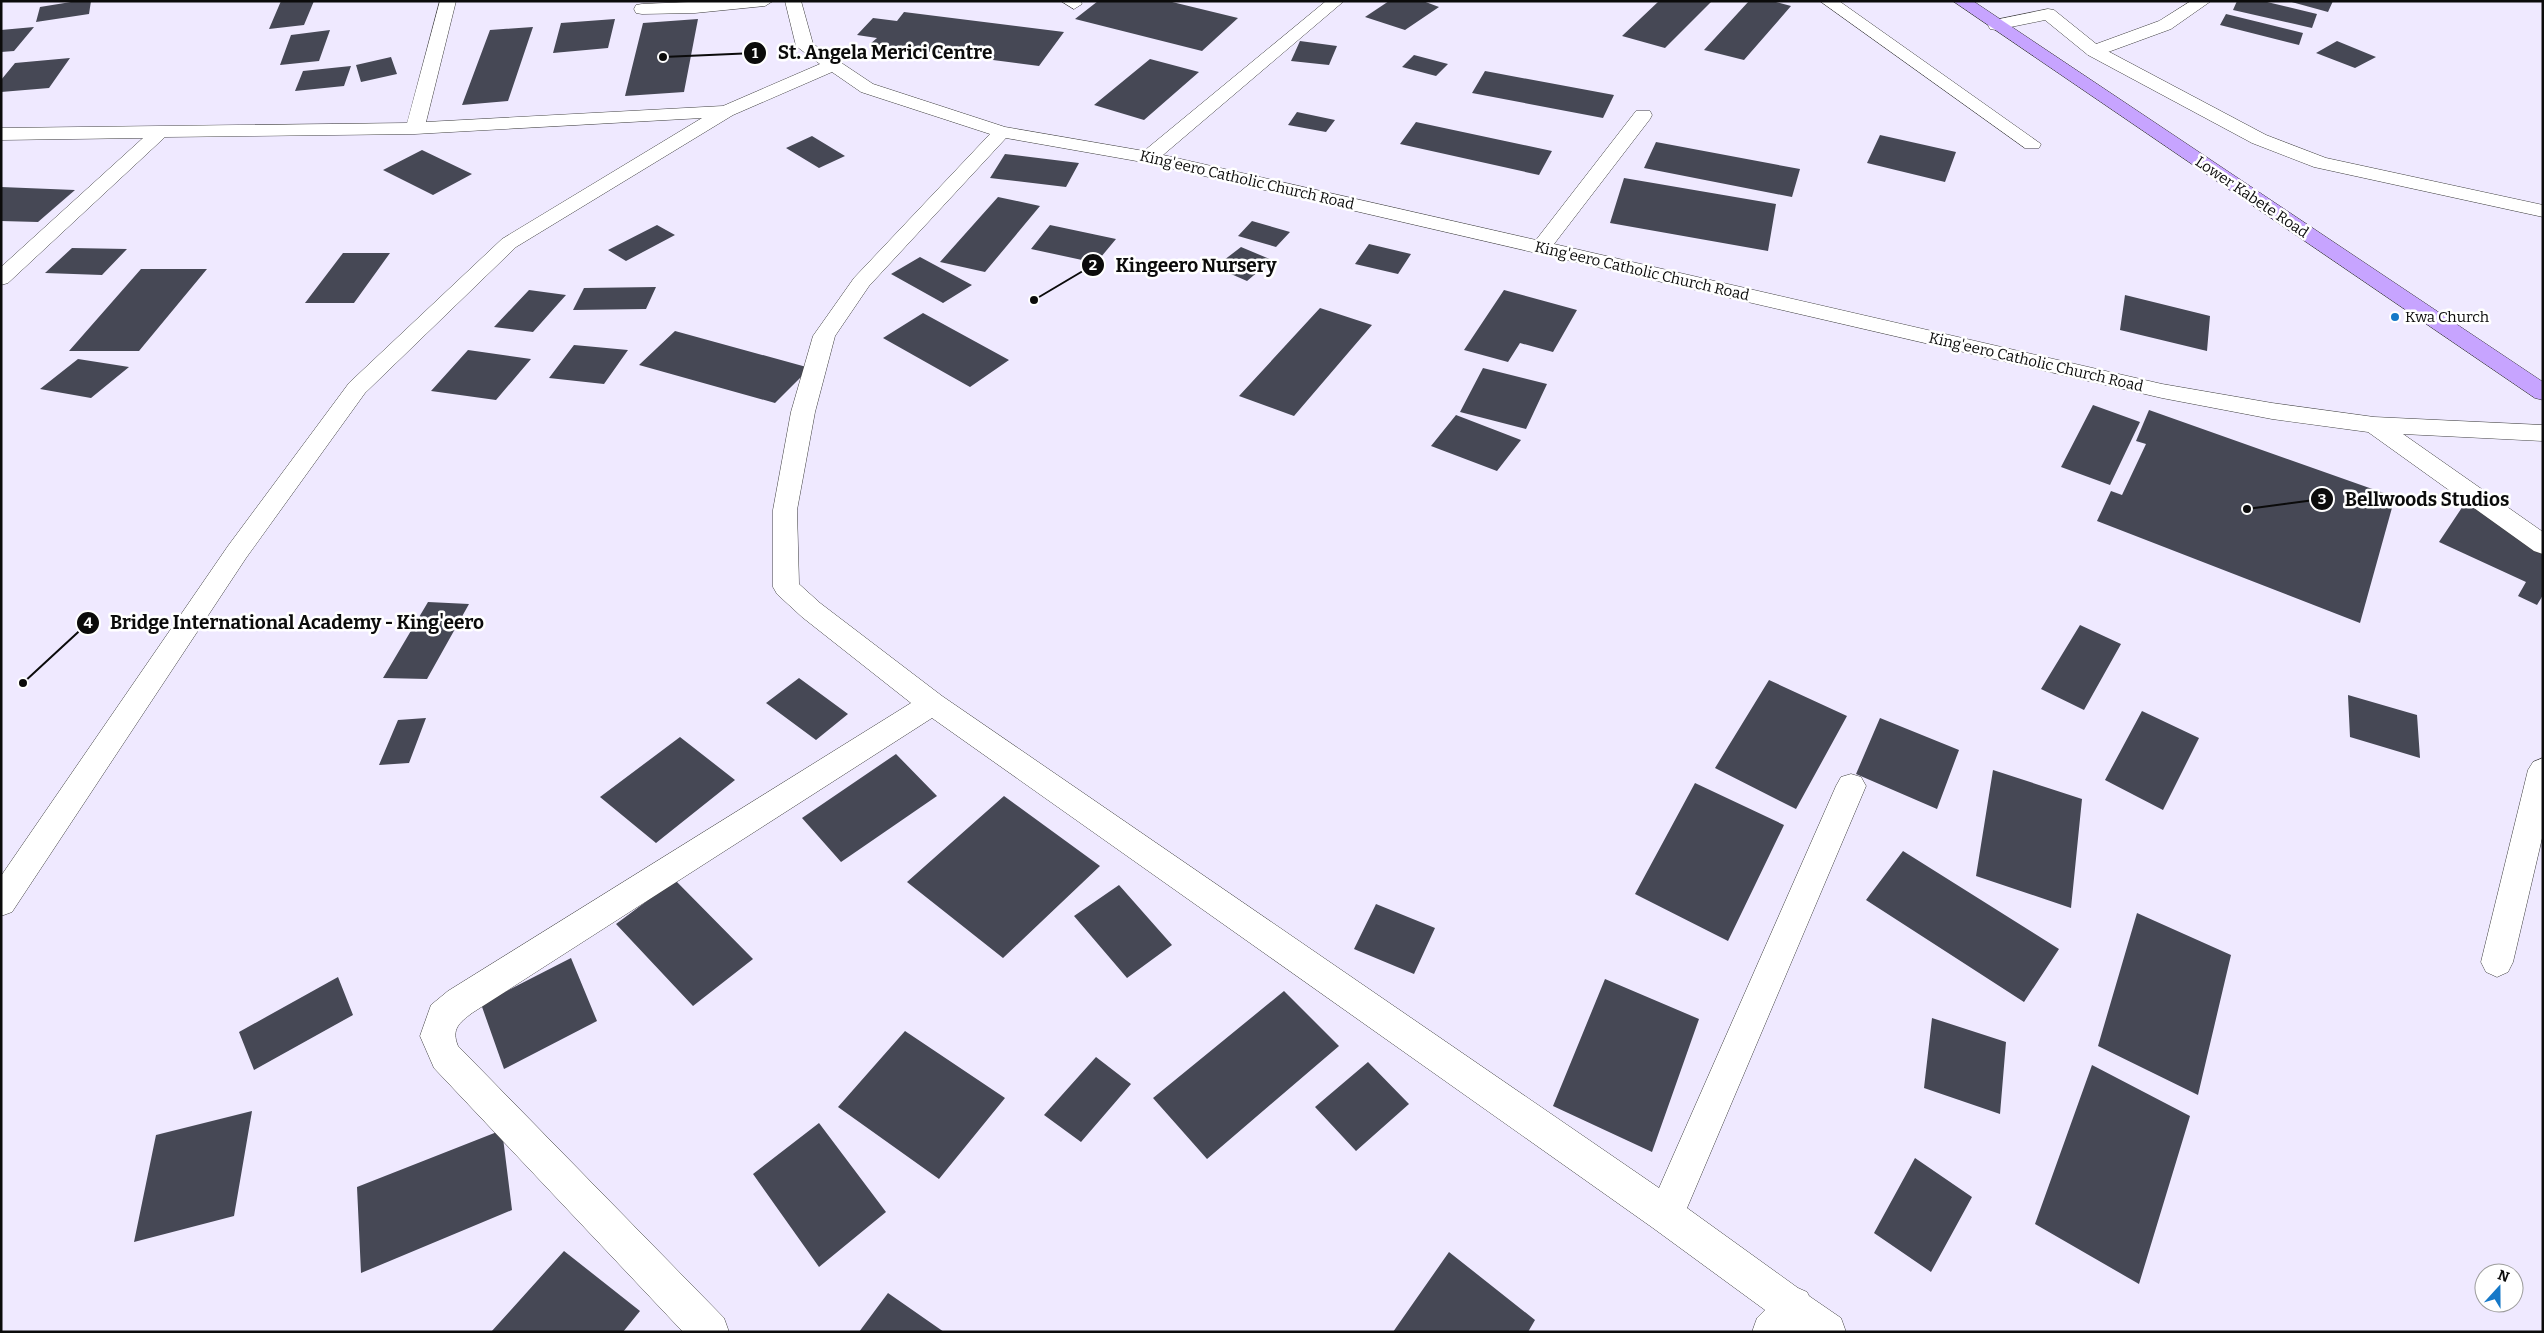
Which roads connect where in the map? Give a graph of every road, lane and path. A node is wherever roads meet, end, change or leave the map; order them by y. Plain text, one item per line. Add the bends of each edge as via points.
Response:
1 (448, 1) edge
2 (765, 1) edge
3 (793, 1) edge
4 (1336, 1) edge
5 (1828, 1) edge
6 (1961, 1) edge
7 (2029, 1) edge
8 (2203, 1) edge
9 (642, 9) dead end
10 (2048, 14) junction
11 (1996, 25) junction
12 (2094, 51) junction
13 (834, 65) junction
14 (726, 111) junction
15 (1643, 115) dead end
16 (415, 128) junction
17 (160, 132) junction
18 (1002, 132) junction
19 (1, 134) edge
20 (2032, 144) dead end
21 (1148, 157) junction
22 (2543, 211) edge
23 (1541, 248) junction
24 (1, 279) edge
25 (2543, 393) edge
26 (2374, 425) junction
27 (2543, 433) edge
28 (2543, 545) edge
29 (932, 704) junction
30 (2543, 770) edge
31 (1851, 786) dead end
32 (1, 902) edge
33 (2497, 962) dead end
34 (1666, 1215) junction
35 (1782, 1319) edge
36 (710, 1332) edge
37 (1827, 1332) edge

1 - 16 street
2 - 9 street
3 - 13 street, King'eero Catholic Church Road via 805,46
4 - 21 street
5 - 20 street
6 - 11 main road, Lower Kabete Road
7 - 10 street
8 - 12 street via 2165,25
10 - 11 street
10 - 12 street
11 - 25 main road, Lower Kabete Road
12 - 22 street via 2258,139 2321,163
13 - 14 street
13 - 18 street, King'eero Catholic Church Road via 868,88
14 - 16 street
14 - 32 street via 509,243 358,388 238,552
15 - 23 street
16 - 17 street
17 - 19 street
17 - 24 street
18 - 21 street, King'eero Catholic Church Road
18 - 29 street via 861,282 824,336 803,412 785,510 786,587
21 - 23 street, King'eero Catholic Church Road
23 - 26 street, King'eero Catholic Church Road via 2162,391
26 - 27 street, King'eero Catholic Church Road
26 - 28 street
29 - 34 street
29 - 36 street via 460,1002 443,1016 437,1036 446,1057
30 - 33 street
31 - 34 street
34 - 35 street
35 - 37 street

